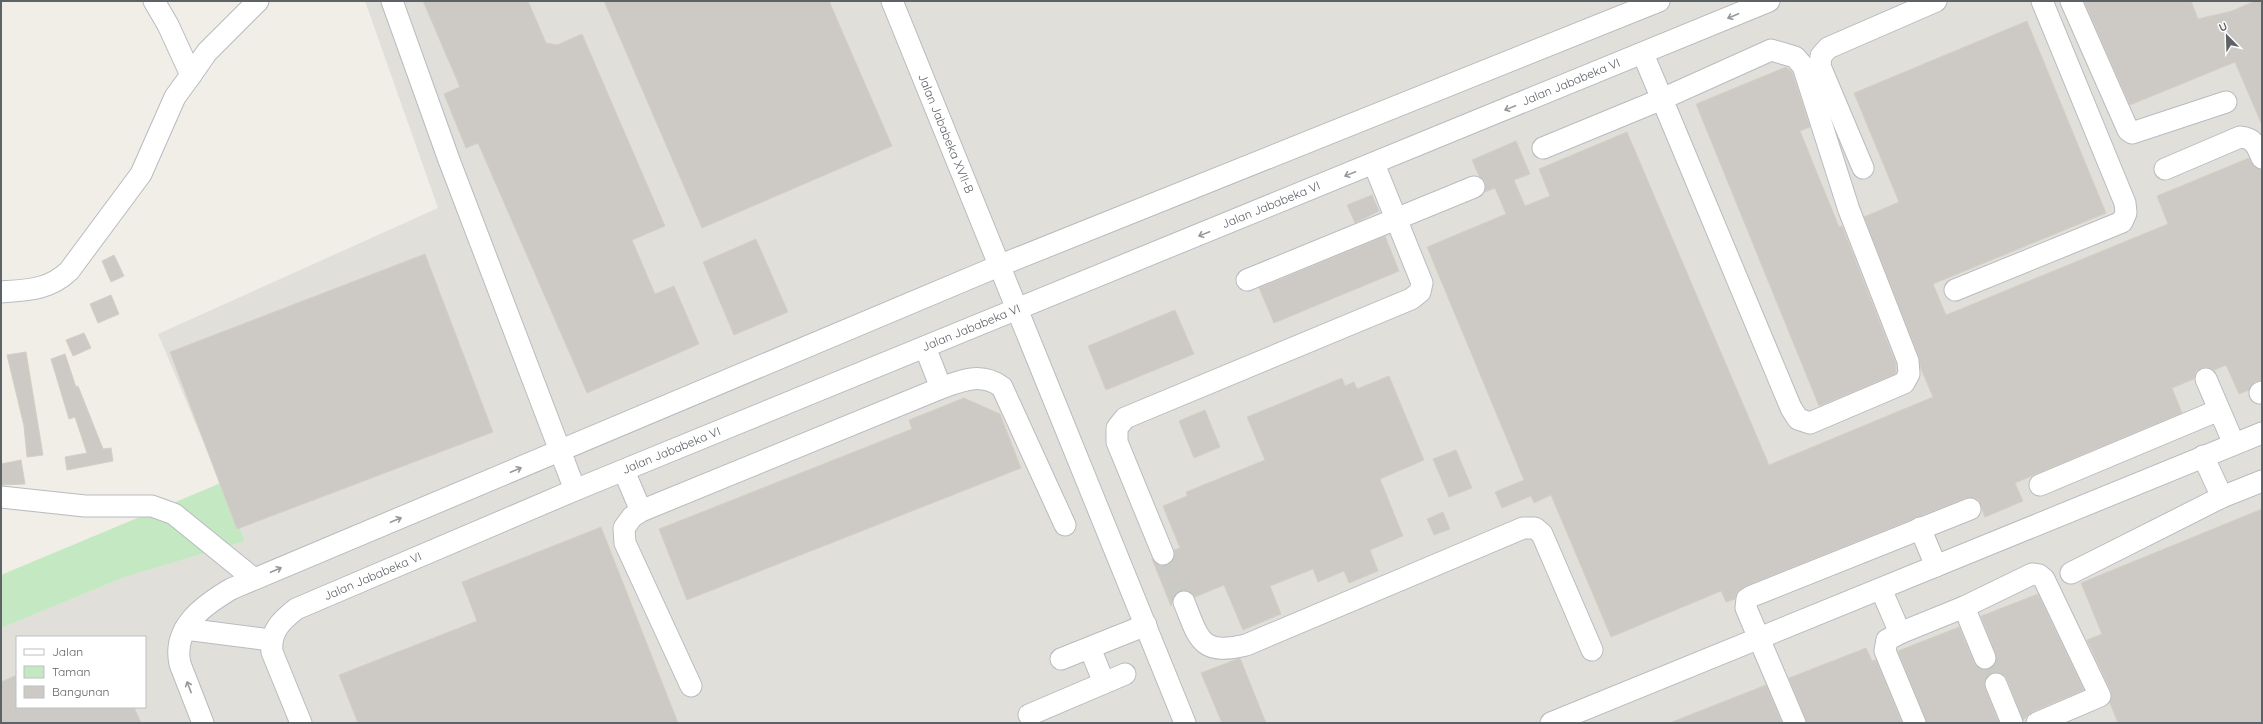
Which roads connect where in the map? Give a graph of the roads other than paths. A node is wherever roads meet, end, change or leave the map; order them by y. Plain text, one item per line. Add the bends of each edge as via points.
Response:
1 (154, 1) edge
2 (258, 1) edge
3 (392, 1) edge
4 (892, 1) edge
5 (1659, 1) edge
6 (1769, 1) edge
7 (2042, 1) edge
8 (2071, 1) edge
9 (1931, 2) edge
10 (1643, 54) junction
11 (191, 75) junction
12 (1662, 99) junction
13 (2226, 102) dead end
14 (1543, 148) dead end
15 (2262, 158) edge
16 (1374, 164) junction
17 (1864, 168) dead end
18 (2165, 169) dead end
19 (1474, 187) dead end
20 (1397, 218) junction
21 (1001, 265) junction
22 (1247, 280) dead end
23 (1955, 290) dead end
24 (1, 292) edge
25 (1018, 310) junction
26 (924, 348) junction
27 (2206, 379) dead end
28 (941, 388) junction
29 (2219, 410) junction
30 (2262, 433) edge
31 (2234, 444) junction
32 (560, 452) junction
33 (2203, 456) junction
34 (624, 471) junction
35 (2262, 481) edge
36 (2040, 484) dead end
37 (575, 490) junction
38 (1, 496) edge
39 (2222, 497) junction
40 (1970, 509) dead end
41 (641, 512) junction
42 (1065, 525) dead end
43 (1920, 528) junction
44 (1163, 554) tunnel mouth
45 (1936, 566) junction
46 (2071, 573) dead end
47 (254, 579) junction
48 (1881, 589) junction
49 (1184, 602) tunnel mouth
50 (1964, 606) junction
51 (1146, 625) junction
52 (185, 629) junction
53 (1900, 633) junction
54 (1758, 637) junction
55 (271, 640) junction
56 (1090, 648) junction
57 (1592, 650) dead end
58 (1985, 658) tunnel mouth
59 (1061, 659) dead end
60 (1124, 674) dead end
61 (1104, 683) junction
62 (1996, 684) tunnel mouth
63 (690, 686) dead end
64 (1029, 715) dead end
65 (204, 723) edge
66 (301, 723) edge
67 (1185, 723) edge
68 (1551, 723) edge
69 (1795, 723) edge
70 (1915, 723) edge
71 (2012, 723) edge
72 (2037, 723) edge

1 - 11 street
2 - 11 street via 207,52
3 - 32 street via 452,168
4 - 21 street, Jalan Jababeka XVII-B
5 - 21 street
6 -> 10 street, Jalan Jababeka VI
7 - 23 street via 2125,203 2126,213 2122,222
8 - 13 street via 2128,130 2132,133
9 - 17 street via 1828,48 1821,56 1820,66
10 - 12 street
10 -> 16 street, Jalan Jababeka VI
11 - 24 street via 176,97 141,174 69,271 59,281 38,289
12 - 12 street via 1772,50 1795,57 1803,66 1849,210 1908,361 1909,374 1904,383 1810,423 1798,419 1791,408
12 - 14 street
15 - 18 street via 2256,143 2240,137
16 - 20 street
16 -> 25 street, Jalan Jababeka VI
19 - 20 street
20 - 22 street
20 - 44 street via 1422,283 1420,292 1411,299 1125,418 1117,428 1117,442
21 - 25 street, Jalan Jababeka XVII-B
21 - 32 street
25 - 26 street, Jalan Jababeka VI
25 - 51 street, Jalan Jababeka XVII-B
26 - 28 street
26 - 34 street, Jalan Jababeka VI
27 - 29 street
28 - 41 street
28 - 42 street via 969,378 984,378 1002,387
29 - 31 street
29 - 36 street
30 - 31 street
31 - 33 street
32 - 37 street
47 -> 32 street
33 - 39 street
33 - 45 street
34 - 37 street, Jalan Jababeka VI
34 - 41 street
35 - 39 street
37 - 55 street, Jalan Jababeka VI via 296,609 279,623
38 - 47 street via 86,506 152,506 174,514
39 - 46 street
40 - 43 street
41 - 63 street via 632,517 624,528 625,543
43 - 45 street
43 - 54 street via 1747,599 1746,608
45 - 48 street
47 - 52 street via 211,601 195,614
48 - 53 street
48 - 54 street
49 - 57 street via 1199,638 1209,647 1232,648 1246,645 1523,528 1535,528 1542,534
50 - 53 street
50 - 58 street
50 - 72 street via 2032,574 2044,579 2100,696
51 - 56 street
51 - 67 street, Jalan Jababeka XVII-B
52 - 55 street
65 -> 52 street via 178,654
53 - 70 street via 1887,640 1884,651
54 - 68 street
54 - 69 street
55 - 66 street via 272,652
56 - 59 street
56 - 61 street
60 - 61 street
61 - 64 street
62 - 71 street

